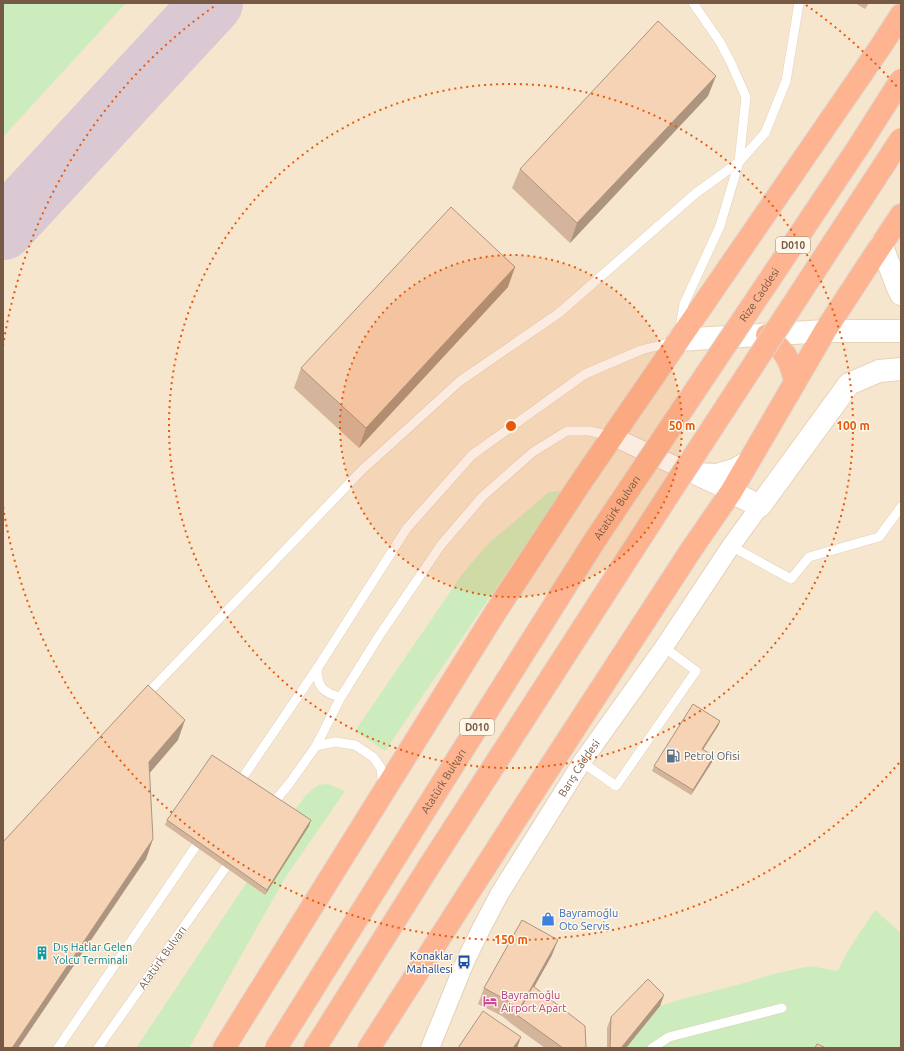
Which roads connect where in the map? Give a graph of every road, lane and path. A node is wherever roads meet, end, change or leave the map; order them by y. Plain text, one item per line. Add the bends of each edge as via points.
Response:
1 (693, 3) edge
2 (799, 3) edge
3 (901, 15) edge
4 (901, 80) edge
5 (901, 139) edge
6 (739, 162) junction
7 (901, 215) edge
8 (881, 244) junction
9 (901, 294) edge
10 (825, 331) junction
11 (901, 331) edge
12 (767, 335) junction
13 (678, 340) junction
14 (901, 369) edge
15 (795, 382) junction
16 (683, 409) joint
17 (612, 436) junction
18 (751, 458) junction
19 (686, 471) junction
20 (731, 492) junction
21 (760, 506) junction
22 (901, 507) edge
23 (731, 546) junction
24 (664, 647) junction
25 (317, 668) junction
26 (341, 697) junction
27 (136, 704) edge
28 (316, 746) junction
29 (582, 762) junction
30 (241, 780) edge
31 (384, 790) junction
32 (274, 802) edge
33 (196, 846) edge
34 (226, 867) edge
35 (782, 1008) dead end
36 (58, 1048) edge
37 (98, 1048) edge
38 (224, 1048) edge
39 (276, 1048) edge
40 (315, 1048) edge
41 (369, 1048) edge
42 (430, 1048) edge
43 (652, 1048) edge

1 - 6 lane via 720,42 746,97
2 - 6 lane via 786,81 765,133
3 - 13 highway
4 - 16 highway, Rize Caddesi / D010, bridge
5 - 40 highway, D010, bridge via 432,861
6 - 13 lane via 720,226 684,304
6 - 27 lane via 696,193 559,313 460,381 373,459
7 - 8 highway
8 - 9 street
8 - 10 highway
10 - 11 street
10 - 12 street
10 - 15 highway
12 - 13 street
12 - 15 highway via 788,357
13 - 17 highway
13 - 25 lane via 641,350 585,374 472,455 407,528
14 - 21 street via 879,371 849,384
15 - 18 highway
16 - 39 highway, Atatürk Bulvarı / D010, bridge via 589,550
17 - 19 street
17 - 26 lane via 567,431 533,452 482,497 441,544
17 - 31 highway via 495,613
18 - 19 street via 734,468 717,473
18 - 20 highway
19 - 20 street
20 - 21 street
20 - 41 highway
21 - 23 street, Barış Caddesi
22 - 23 lane via 879,537 809,556 791,578
23 - 24 street, Barış Caddesi
24 - 29 street, Barış Caddesi
24 - 29 lane via 696,671 616,786
25 - 26 lane via 319,683 324,690 330,695
25 - 30 lane
26 - 28 lane
28 - 31 lane via 335,742 355,745 373,756 381,768
28 - 32 lane
29 - 42 street, Barış Caddesi via 489,913 465,962
31 - 38 highway
33 - 36 lane
34 - 37 lane, Atatürk Bulvarı
35 - 43 lane via 668,1037

